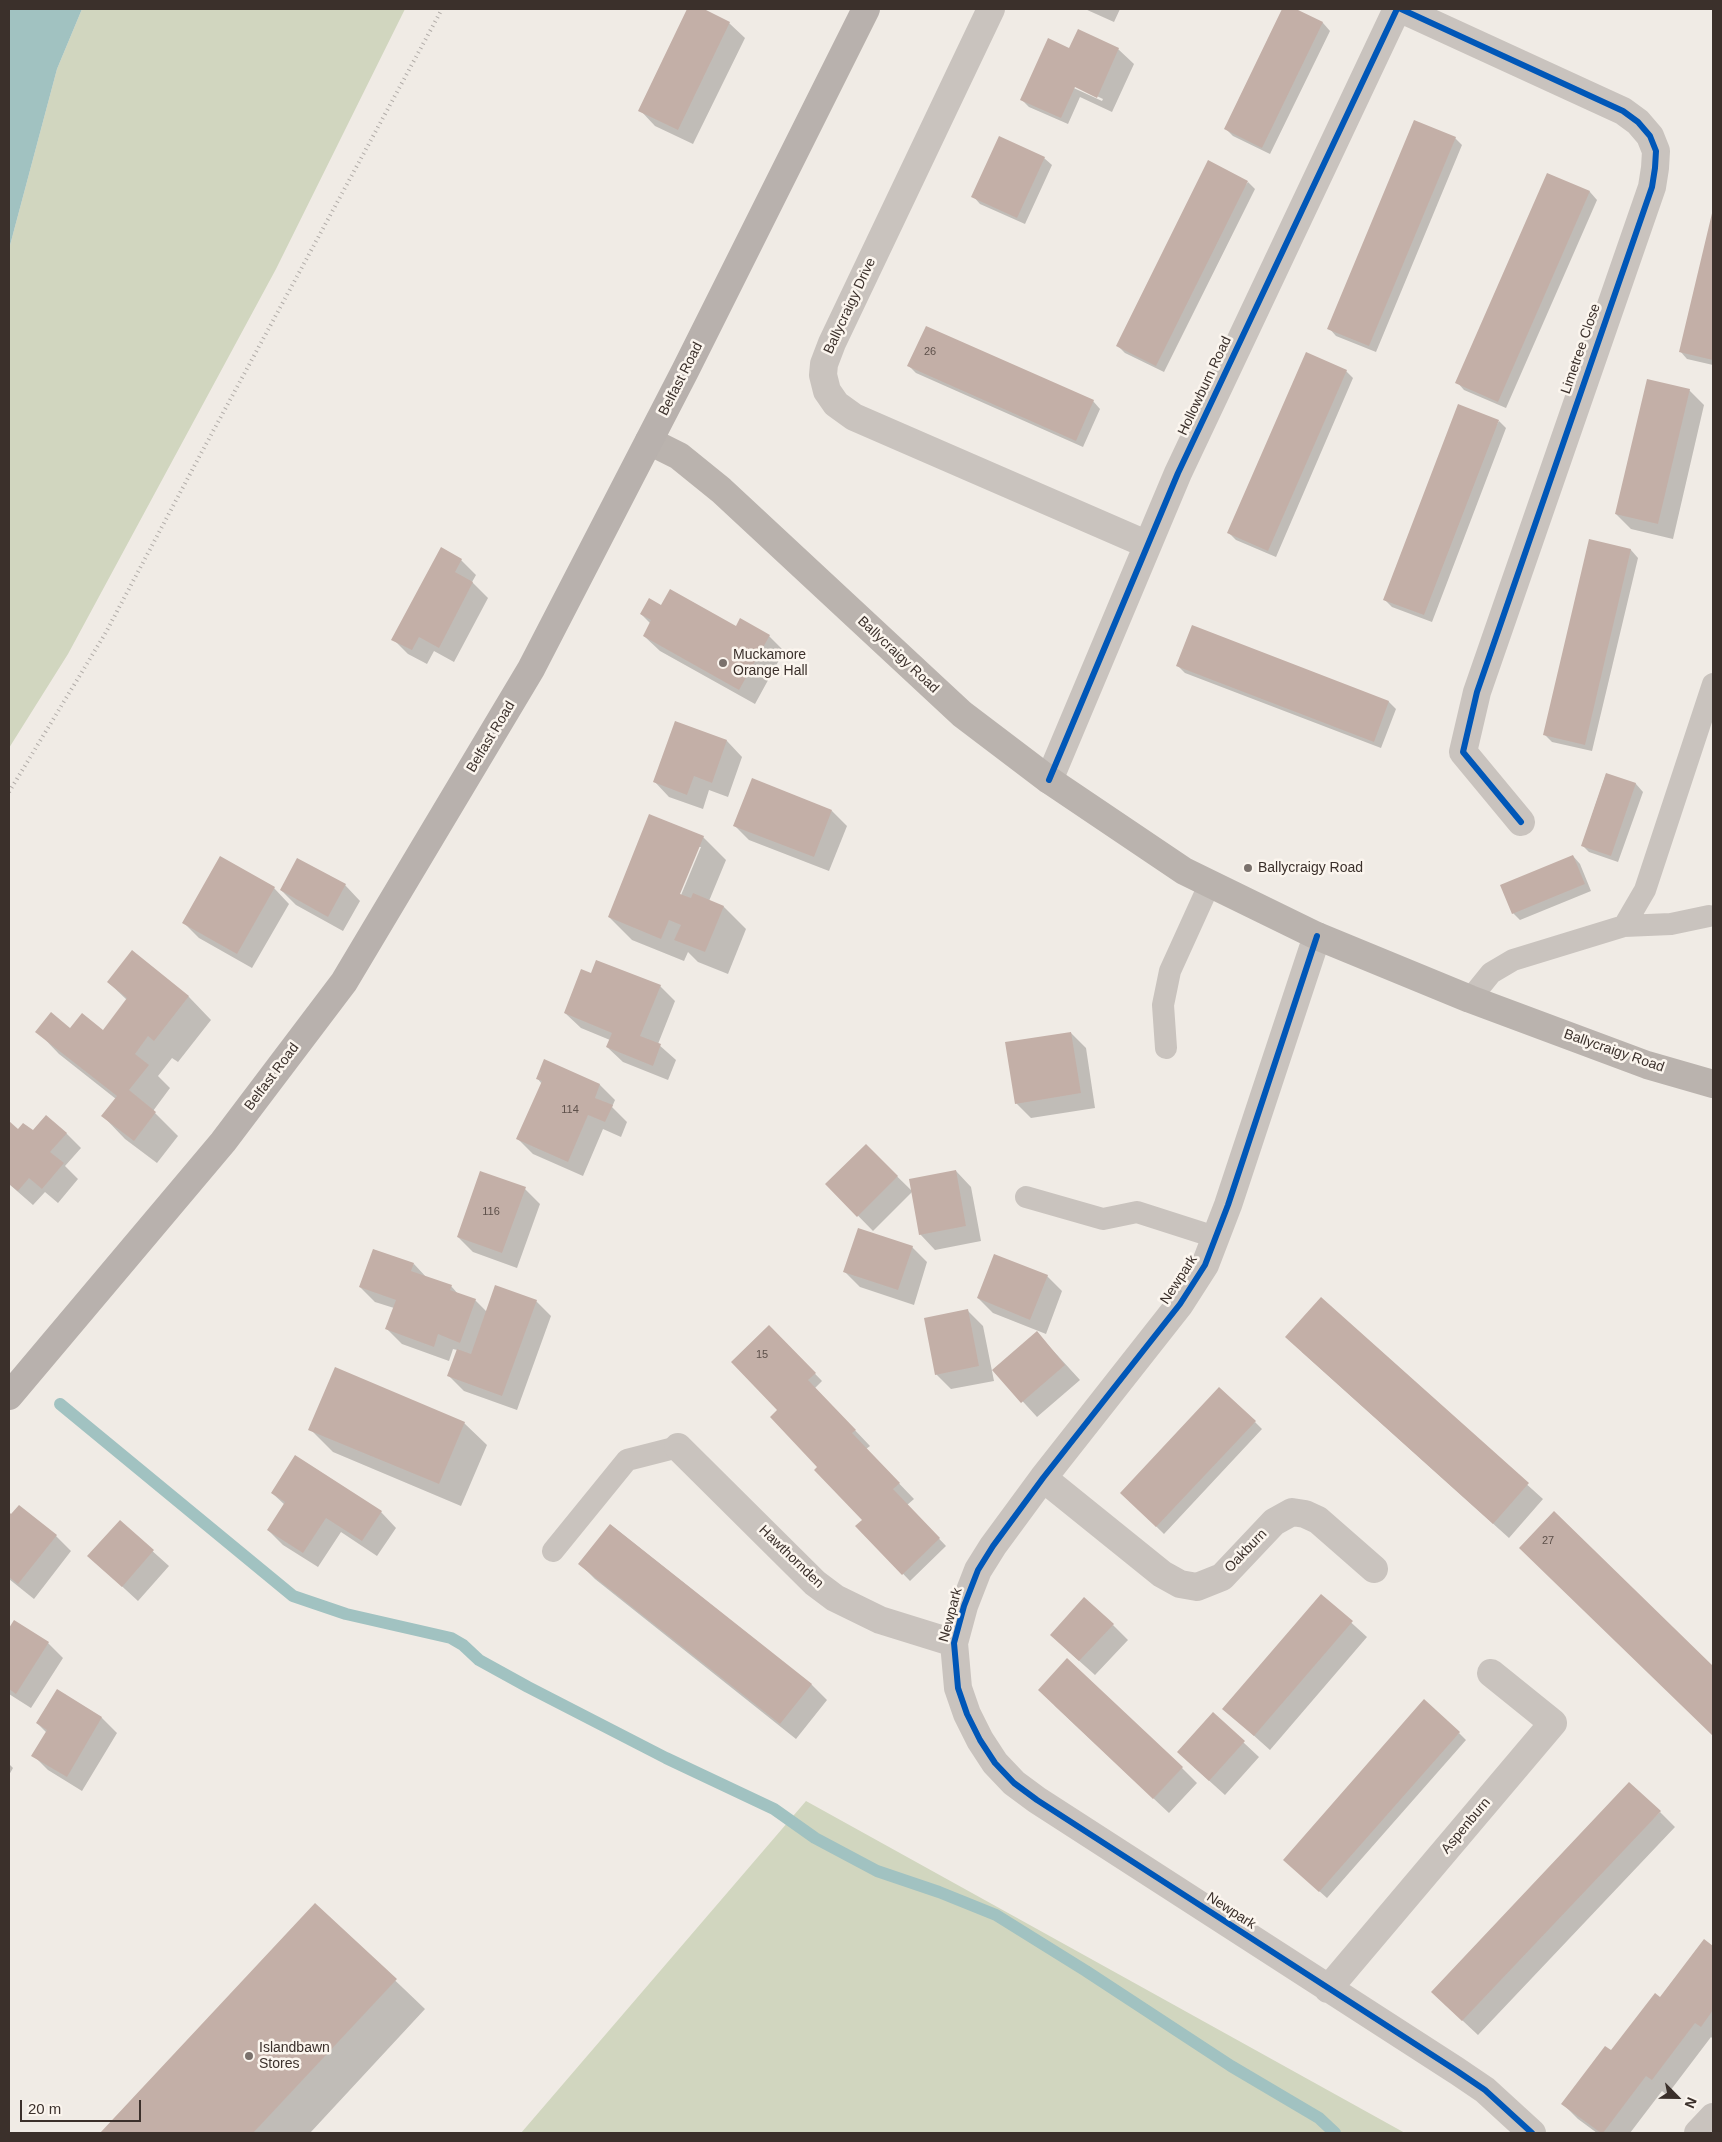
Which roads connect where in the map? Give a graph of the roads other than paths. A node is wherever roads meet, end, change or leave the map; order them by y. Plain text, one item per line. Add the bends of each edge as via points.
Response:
1 (866, 9) edge
2 (991, 9) edge
3 (1397, 9) edge
4 (1401, 9) edge
5 (650, 440) junction
6 (1146, 544) junction
7 (1713, 684) edge
8 (1049, 780) junction
9 (1522, 822) dead end
10 (1210, 883) junction
11 (1708, 916) dead end
12 (1624, 926) junction
13 (1317, 936) junction
14 (1470, 999) junction
15 (1166, 1048) dead end
16 (1713, 1084) edge
17 (1026, 1197) dead end
18 (1215, 1237) junction
19 (9, 1396) edge
20 (678, 1447) joint
21 (1043, 1478) junction
22 (553, 1551) dead end
23 (1374, 1569) dead end
24 (954, 1643) junction
25 (1491, 1673) dead end
26 (1328, 1989) junction
27 (1713, 2117) edge
28 (1532, 2133) edge
29 (1698, 2133) edge

1 - 5 main road, Belfast Road
2 - 6 street, Ballycraigy Drive via 832,342 824,364 827,391 836,404 854,417
3 - 6 street, Hollowburn Road
4 - 9 street, Limetree Close via 1623,111 1650,136 1656,151 1652,187 1477,692 1463,752
5 - 8 main road, Ballycraigy Road via 679,456 721,490 962,714
5 - 19 main road, Belfast Road via 531,669 344,982 223,1142
6 - 8 street, Hollowburn Road
7 - 12 lane via 1644,890
8 - 10 main road, Ballycraigy Road via 1184,871
10 - 13 main road, Ballycraigy Road
10 - 15 lane via 1170,971 1163,1005
11 - 12 lane via 1671,924
12 - 14 lane via 1513,960 1491,973
13 - 14 main road, Ballycraigy Road
13 - 18 street, Newpark
14 - 16 main road, Ballycraigy Road via 1648,1065
17 - 18 lane via 1103,1219 1137,1212
18 - 21 street, Newpark via 1196,1282
20 - 22 lane via 627,1460
20 - 24 street, Hawthornden via 815,1583 835,1598 880,1620
21 - 23 street, Oakburn via 1162,1574 1180,1584 1197,1587 1222,1576 1274,1522 1292,1512 1318,1520
21 - 24 street, Newpark via 978,1570
24 - 26 street, Newpark via 958,1688 967,1714 987,1751 1014,1783
25 - 26 street, Aspenburn via 1553,1723
26 - 28 street, Newpark via 1485,2090
27 - 29 street

